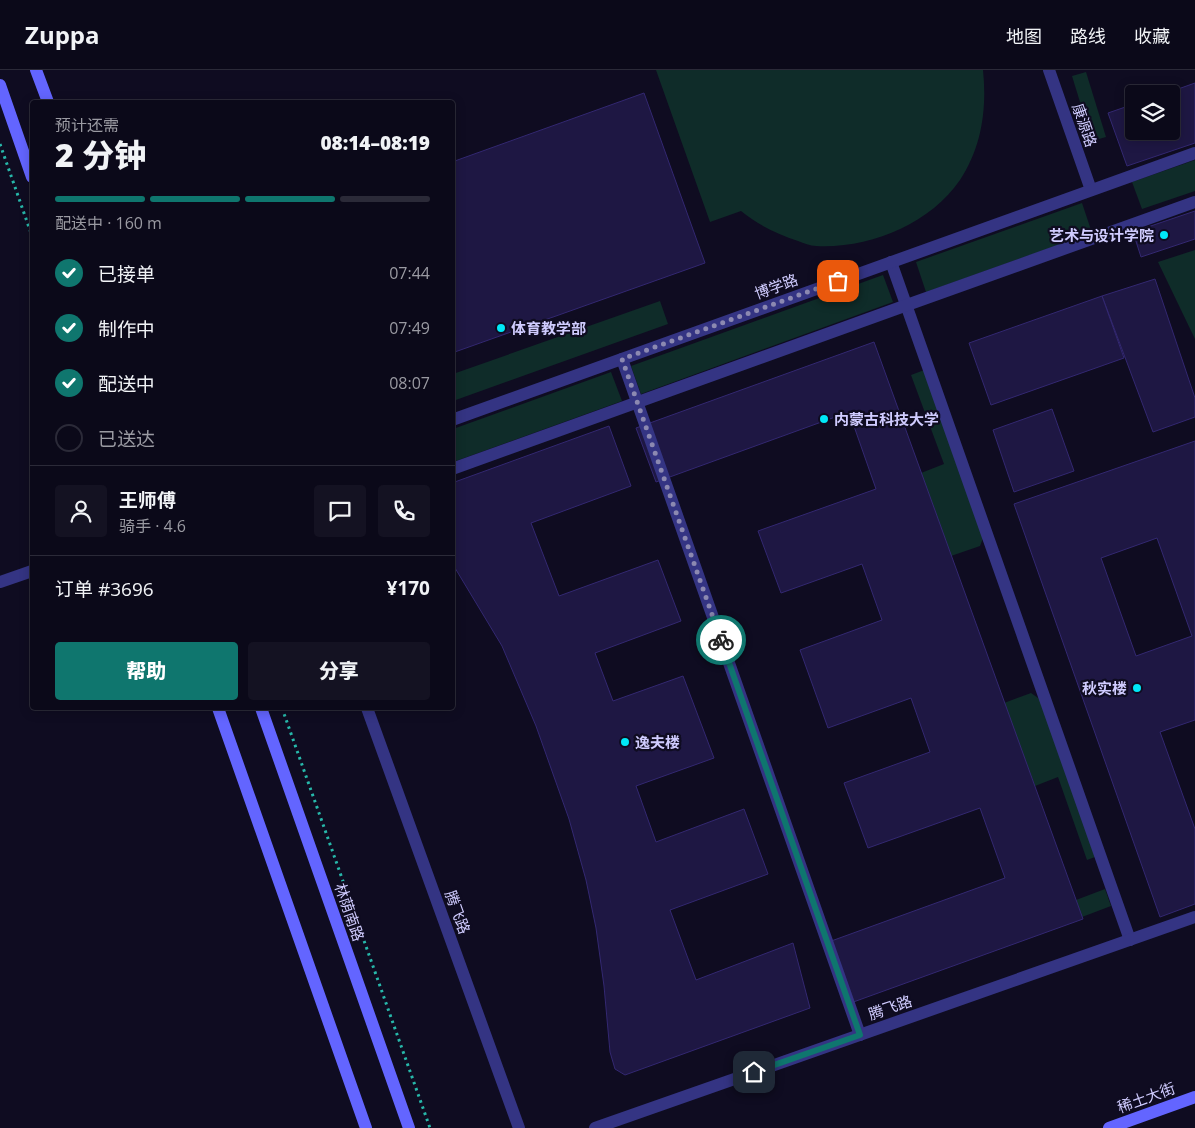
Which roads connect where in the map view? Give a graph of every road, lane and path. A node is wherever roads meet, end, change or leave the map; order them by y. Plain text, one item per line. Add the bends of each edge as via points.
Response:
1 (36, 70) edge
2 (1049, 70) edge
3 (0, 85) edge
4 (47, 100) edge
5 (0, 144) edge
6 (1195, 153) edge
7 (30, 171) edge
8 (1091, 190) junction
9 (1195, 202) edge
10 (30, 230) edge
11 (892, 262) junction
12 (907, 304) junction
13 (622, 359) junction
14 (455, 419) edge
15 (455, 468) edge
16 (30, 572) edge
17 (0, 582) edge
18 (219, 710) edge
19 (262, 710) edge
20 (283, 710) edge
21 (368, 710) edge
22 (1195, 917) edge
23 (1130, 940) junction
24 (860, 1035) junction
25 (1195, 1097) edge
26 (366, 1128) edge
27 (409, 1128) edge
28 (430, 1128) edge
29 (518, 1128) edge
30 (595, 1128) edge
31 (1109, 1128) edge

1 - 4 main road
2 - 8 street, 康源路
3 - 7 main road
5 - 10 path
6 - 8 street, 博学路
8 - 11 street, 博学路
9 - 12 street
11 - 12 street
11 - 13 street, 博学路
12 - 15 street
12 - 23 street
13 - 14 street, 博学路
13 - 24 street
16 - 17 street
18 - 26 main road
19 - 27 main road, 林荫南路
20 - 28 path
21 - 29 street, 腾飞路
22 - 23 street, 腾飞路
23 - 24 street, 腾飞路
24 - 30 street, 腾飞路
25 - 31 main road, 稀土大街

